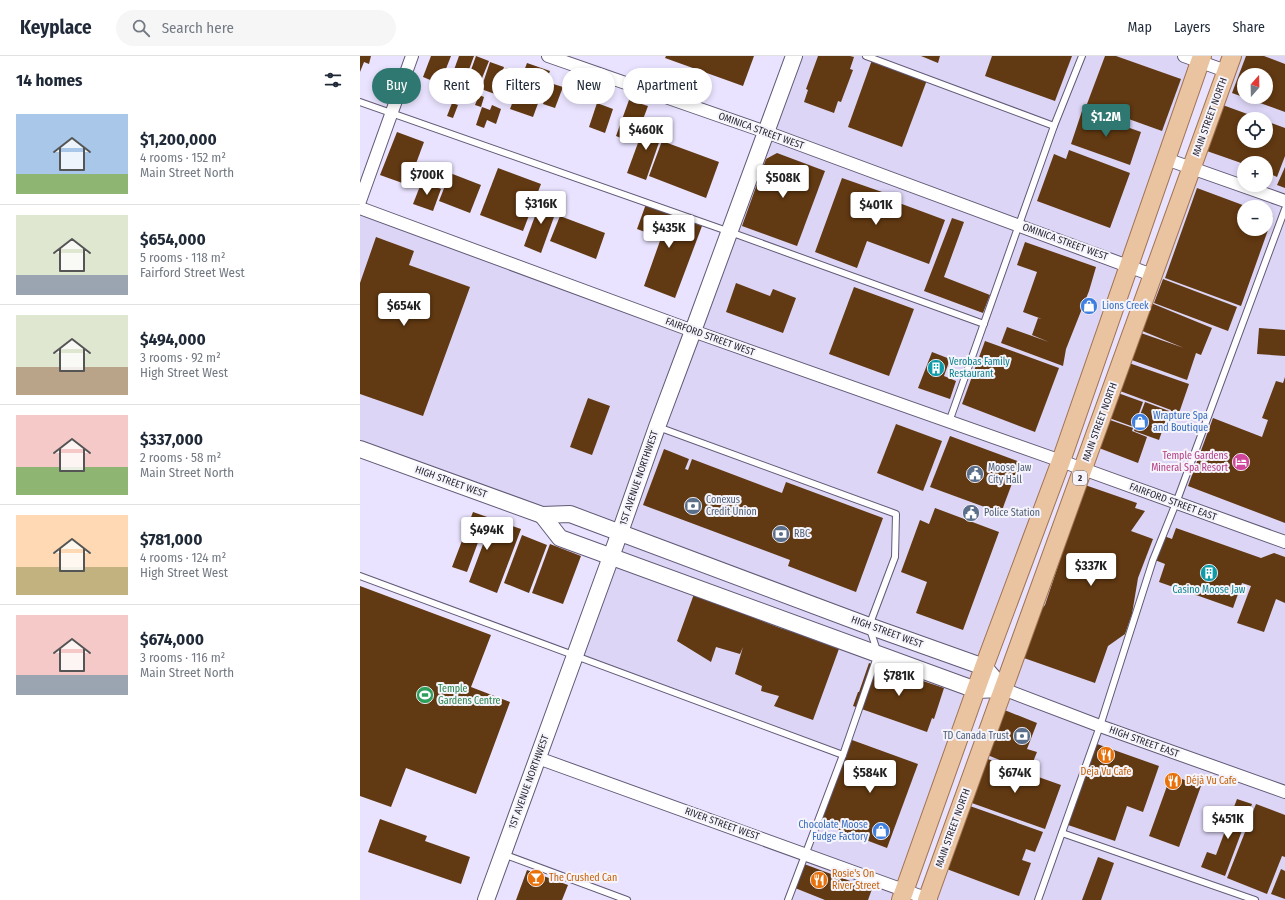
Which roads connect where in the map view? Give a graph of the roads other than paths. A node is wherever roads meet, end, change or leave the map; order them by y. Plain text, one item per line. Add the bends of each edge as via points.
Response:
1 (412, 56) edge
2 (548, 56) edge
3 (794, 56) edge
4 (866, 56) edge
5 (1082, 56) edge
6 (1195, 58) edge
7 (1229, 64) edge
8 (360, 102) edge
9 (392, 114) junction
10 (1054, 126) junction
11 (766, 132) junction
12 (1166, 159) junction
13 (1191, 168) junction
14 (360, 201) edge
15 (1285, 201) edge
16 (360, 208) edge
17 (1285, 209) edge
18 (1019, 225) junction
19 (730, 232) junction
20 (1129, 266) junction
21 (1152, 275) junction
22 (984, 324) junction
23 (694, 331) junction
24 (949, 422) junction
25 (657, 427) junction
26 (360, 449) edge
27 (1061, 461) junction
28 (1083, 469) junction
29 (1176, 503) junction
30 (542, 515) junction
31 (620, 532) junction
32 (1285, 542) edge
33 (612, 556) junction
34 (360, 576) edge
35 (869, 626) junction
36 (878, 654) junction
37 (575, 656) junction
38 (984, 667) junction
39 (1003, 689) junction
40 (976, 690) junction
41 (1100, 726) junction
42 (843, 755) junction
43 (538, 758) junction
44 (1285, 792) edge
45 (1062, 833) junction
46 (503, 854) junction
47 (805, 855) junction
48 (903, 895) edge
49 (486, 900) edge
50 (627, 900) edge
51 (788, 900) edge
52 (929, 900) edge
53 (1038, 900) edge
54 (1255, 900) edge

1 - 9 street
2 - 11 street, OMINICA STREET WEST
3 - 11 main road, 1ST AVENUE NORTHWEST
4 - 10 lane
5 - 10 lane
6 - 7 street
6 - 12 main road
7 - 13 main road, MAIN STREET NORTH / 2
8 - 9 lane
9 - 14 street
9 - 19 lane
10 - 18 lane
11 - 18 street, OMINICA STREET WEST
11 - 19 main road, 1ST AVENUE NORTHWEST
12 - 13 street
12 - 20 main road
13 - 15 street
13 - 21 main road, MAIN STREET NORTH / 2
16 - 23 street, FAIRFORD STREET WEST
17 - 29 lane
18 - 20 street, OMINICA STREET WEST
18 - 22 lane
19 - 22 lane
19 - 23 main road, 1ST AVENUE NORTHWEST
20 - 21 street, OMINICA STREET WEST
20 - 27 main road
21 - 28 main road, MAIN STREET NORTH / 2
22 - 24 lane
23 - 24 street, FAIRFORD STREET WEST
23 - 25 main road, 1ST AVENUE NORTHWEST
24 - 27 street, FAIRFORD STREET WEST
25 - 31 main road, 1ST AVENUE NORTHWEST
25 - 35 lane via 896,514 895,557
26 - 30 main road, HIGH STREET WEST
27 - 28 street, FAIRFORD STREET EAST
27 - 38 main road
28 - 29 street, FAIRFORD STREET EAST
28 - 39 main road, MAIN STREET NORTH / 2
29 - 32 street, FAIRFORD STREET EAST
29 - 41 lane via 1153,560
30 - 31 main road, HIGH STREET WEST via 570,514
30 - 33 main road via 560,538
31 - 33 main road, 1ST AVENUE NORTHWEST
31 - 35 main road, HIGH STREET WEST
33 - 36 main road
33 - 37 main road, 1ST AVENUE NORTHWEST
34 - 37 lane
35 - 36 lane
35 - 38 main road, HIGH STREET WEST
36 - 40 main road
36 - 42 lane
37 - 42 lane
37 - 43 main road, 1ST AVENUE NORTHWEST
38 - 39 main road, HIGH STREET WEST
38 - 40 main road
39 - 40 main road
39 - 41 street, HIGH STREET EAST
39 - 52 main road, MAIN STREET NORTH / 2
40 - 48 main road
41 - 44 street, HIGH STREET EAST
41 - 45 lane
42 - 47 lane
43 - 46 main road, 1ST AVENUE NORTHWEST
43 - 47 street, RIVER STREET WEST
45 - 53 lane
45 - 54 lane
46 - 49 main road, 1ST AVENUE NORTHWEST
46 - 50 lane
47 - 48 street, RIVER STREET WEST
47 - 51 lane
48 - 52 street, RIVER STREET WEST

